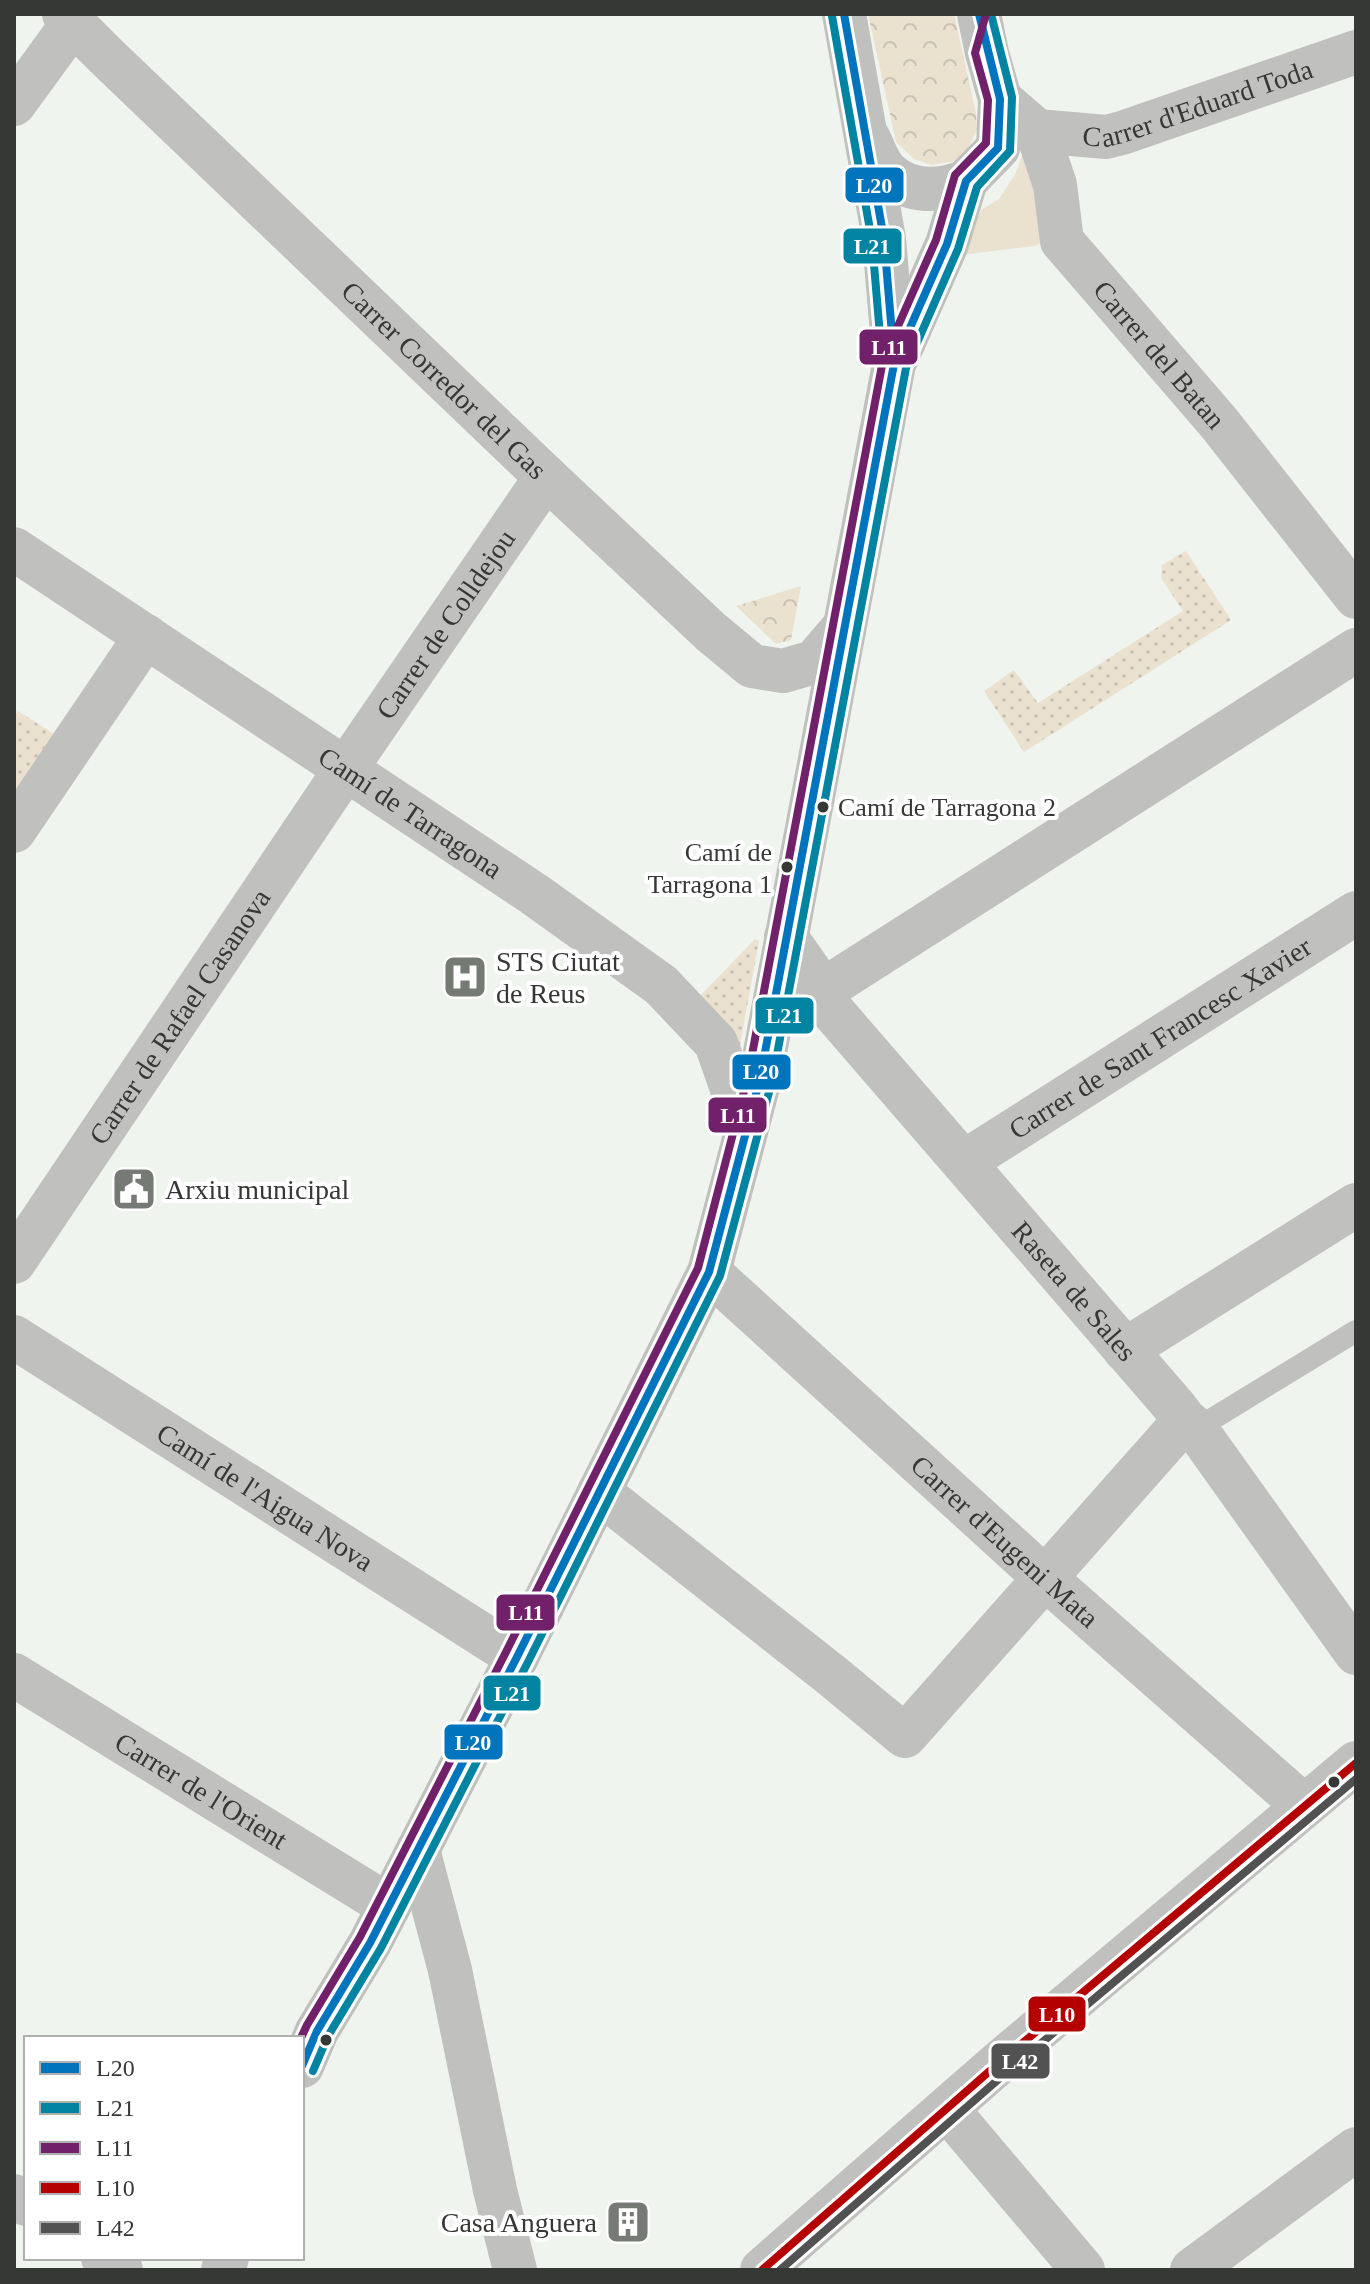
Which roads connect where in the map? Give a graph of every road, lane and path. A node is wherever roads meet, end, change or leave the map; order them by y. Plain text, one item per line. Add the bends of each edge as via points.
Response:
1 (844, 14) edge
2 (68, 18) edge
3 (988, 27) edge
4 (1356, 52) edge
5 (1000, 99) junction
6 (14, 104) edge
7 (864, 130) junction
8 (1037, 131) junction
9 (966, 181) junction
10 (894, 364) junction
11 (546, 477) junction
12 (14, 549) edge
13 (1356, 597) edge
14 (844, 627) junction
15 (146, 636) junction
16 (1356, 650) edge
17 (345, 770) junction
18 (14, 831) edge
19 (1356, 913) edge
20 (786, 937) junction
21 (823, 990) junction
22 (760, 1079) junction
23 (746, 1129) junction
24 (964, 1162) junction
25 (1356, 1205) edge
26 (14, 1262) edge
27 (709, 1272) junction
28 (1356, 1331) edge
29 (14, 1337) edge
30 (1125, 1350) junction
31 (1190, 1425) junction
32 (599, 1492) junction
33 (1045, 1578) junction
34 (1356, 1653) edge
35 (517, 1657) junction
36 (14, 1675) edge
37 (1356, 1763) edge
38 (1304, 1806) junction
39 (418, 1850) junction
40 (380, 1924) junction
41 (450, 1970) junction
42 (304, 2061) edge
43 (947, 2109) junction
44 (1356, 2149) edge
45 (515, 2270) edge
46 (762, 2270) edge
47 (1083, 2270) edge
48 (1192, 2270) edge

1 - 7 street
2 - 6 street
2 - 11 street, Carrer Corredor del Gas
3 - 5 street
4 - 8 street, Carrer d'Eduard Toda via 1106,137
5 - 8 street
5 - 9 street via 998,148
7 - 9 street via 886,172 906,184 927,190
7 - 10 street via 884,239
8 - 13 street, Carrer del Batan via 1055,185 1062,241 1219,423
9 - 10 street via 947,244
10 - 14 street
11 - 14 street, Carrer Corredor del Gas via 752,666 783,671 814,662
11 - 17 street, Carrer de Colldejou
12 - 15 street, Camí de Tarragona
14 - 20 street
15 - 17 street, Camí de Tarragona
15 - 18 street
16 - 21 street
17 - 23 street, Camí de Tarragona via 661,985 716,1043
17 - 26 street, Carrer de Rafael Casanova
19 - 24 street, Carrer de Sant Francesc Xavier
20 - 21 street, Raseta de Sales
20 - 22 street
21 - 22 street via 811,1015
21 - 24 street, Raseta de Sales via 829,1007
22 - 23 street
23 - 27 street
24 - 30 street, Raseta de Sales
25 - 30 street
27 - 32 street
27 - 33 street, Carrer d'Eugeni Mata
28 - 31 lane
29 - 35 street, Camí de l'Aigua Nova
30 - 31 street, Raseta de Sales
31 - 33 street
31 - 34 street, Raseta de Sales
32 - 33 street via 905,1736
32 - 35 street
33 - 38 street, Carrer d'Eugeni Mata
35 - 39 street
36 - 40 street, Carrer de l'Orient
37 - 38 street
38 - 43 street
39 - 40 street
39 - 41 street
40 - 41 street via 405,1940 428,1944
40 - 42 street
41 - 45 street
43 - 46 street
43 - 47 street
44 - 48 street

